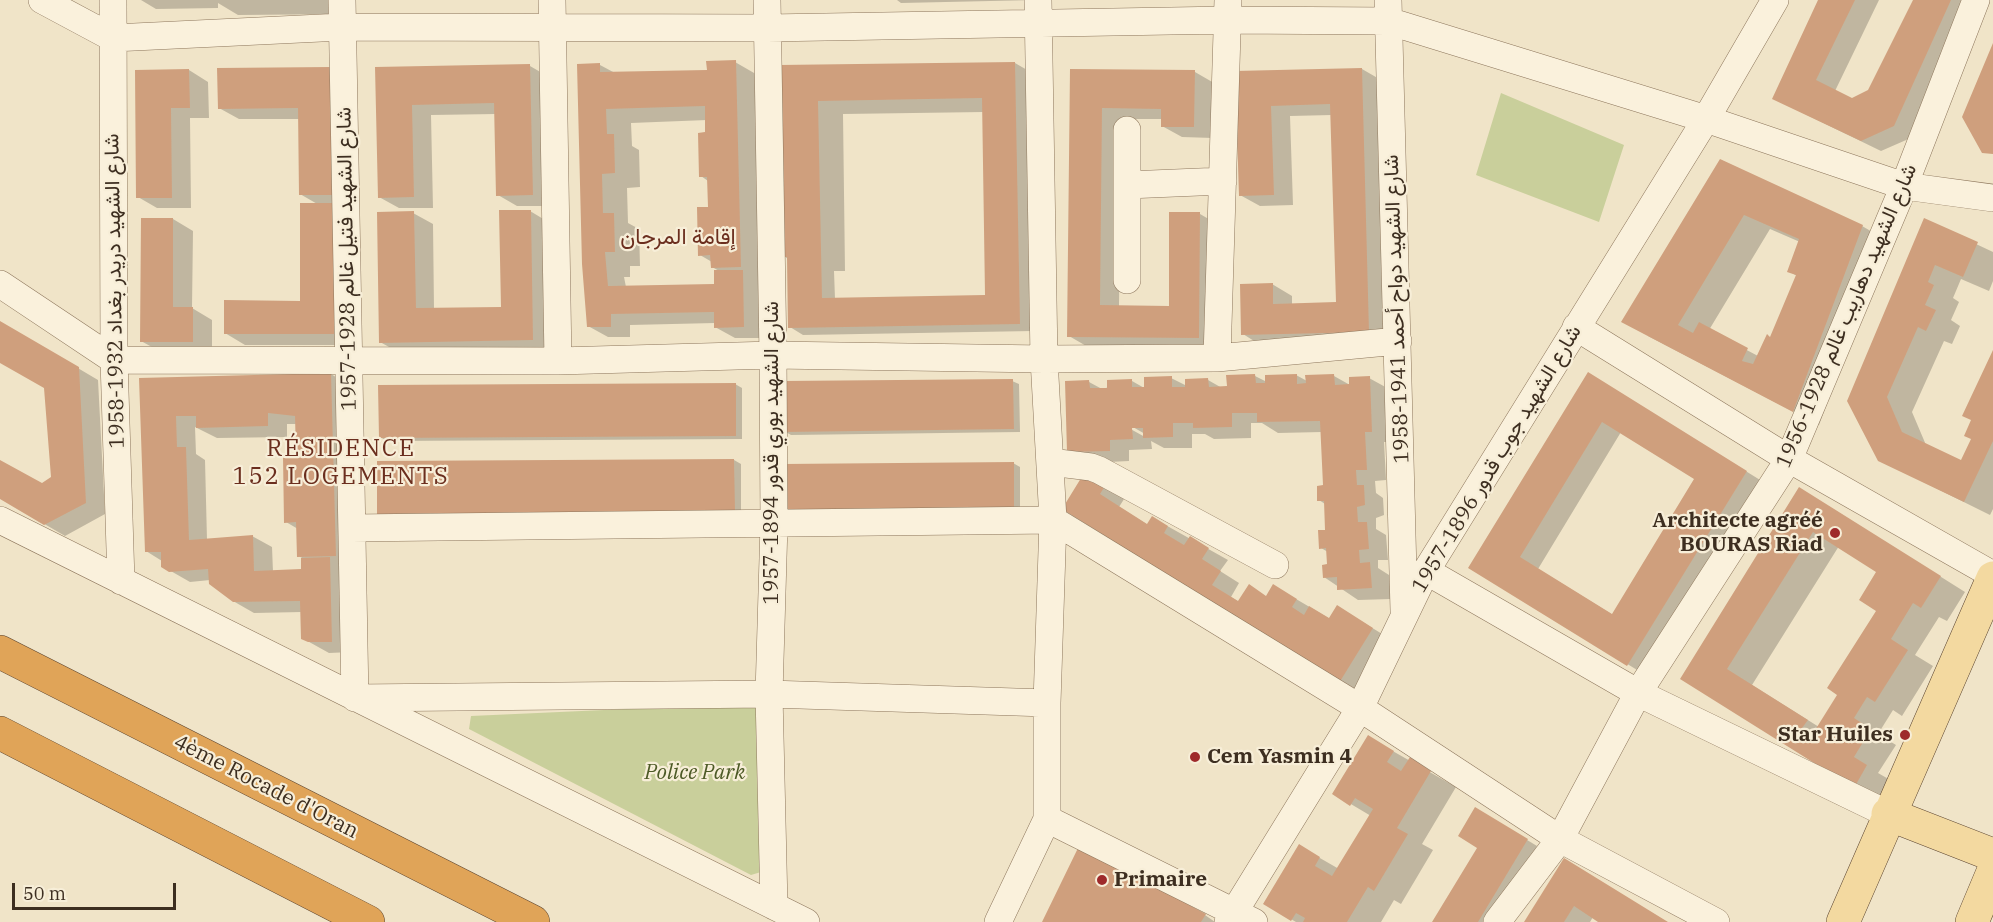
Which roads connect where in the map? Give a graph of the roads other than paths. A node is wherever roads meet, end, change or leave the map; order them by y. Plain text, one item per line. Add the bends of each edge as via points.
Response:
1 (42, 0) edge
2 (113, 0) edge
3 (342, 0) edge
4 (552, 0) edge
5 (767, 0) edge
6 (1775, 0) edge
7 (1976, 0) edge
8 (1228, 10) edge
9 (1388, 10) edge
10 (1038, 11) edge
11 (342, 27) junction
12 (552, 27) junction
13 (768, 28) junction
14 (113, 38) junction
15 (1706, 119) junction
16 (1127, 130) dead end
17 (1223, 181) junction
18 (1127, 185) junction
19 (1904, 186) junction
20 (1993, 198) edge
21 (1127, 279) dead end
22 (0, 284) edge
23 (1576, 327) junction
24 (1398, 341) junction
25 (773, 355) junction
26 (1217, 358) junction
27 (1044, 359) junction
28 (114, 360) junction
29 (349, 361) junction
30 (558, 361) junction
31 (1789, 459) junction
32 (1050, 462) junction
33 (0, 520) edge
34 (1053, 520) junction
35 (774, 524) junction
36 (352, 528) junction
37 (1275, 566) dead end
38 (1426, 571) junction
39 (1993, 577) edge
40 (121, 581) junction
41 (1404, 618) junction
42 (0, 652) edge
43 (1638, 693) junction
44 (769, 694) junction
45 (355, 698) junction
46 (1047, 703) junction
47 (1360, 708) junction
48 (0, 733) edge
49 (1888, 814) junction
50 (1047, 819) junction
51 (1560, 839) junction
52 (1993, 855) edge
53 (1993, 872) edge
54 (774, 906) junction
55 (1239, 918) edge
56 (1702, 919) edge
57 (368, 922) edge
58 (533, 922) edge
59 (806, 922) edge
60 (998, 922) edge
61 (1497, 922) edge
62 (1843, 922) edge
63 (1972, 922) edge

1 - 14 street
2 - 14 street, شارع الشهيد دريدر بغداد 1932-1958
3 - 11 street, شارع الشهيد فتيل غالم 1928-1957
4 - 12 street
5 - 13 street, شارع الشهيد بوري قدور 1894-1957
6 - 15 street, شارع الشهيد جوب قدور 1896-1957
7 - 19 street, شارع الشهيد دهاريب غالم 1928-1956
8 - 9 street
8 - 10 street
8 - 17 street
9 - 15 street
9 - 24 street, شارع الشهيد دواح أحمد 1941-1958
10 - 13 street
10 - 27 street
11 - 12 street
11 - 14 street
11 - 29 street, شارع الشهيد فتيل غالم 1928-1957
12 - 13 street
12 - 30 street
13 - 25 street, شارع الشهيد بوري قدور 1894-1957
14 - 28 street, شارع الشهيد دريدر بغداد 1932-1958
15 - 19 street
15 - 23 street, شارع الشهيد جوب قدور 1896-1957
16 - 18 street
17 - 18 street
17 - 26 street
18 - 21 street
19 - 20 street
19 - 31 street, شارع الشهيد دهاريب غالم 1928-1956
22 - 28 street
23 - 31 street
23 - 38 street, شارع الشهيد جوب قدور 1896-1957
24 - 26 street
24 - 41 street, شارع الشهيد دواح أحمد 1941-1958
25 - 27 street
25 - 30 street
25 - 35 street, شارع الشهيد بوري قدور 1894-1957
26 - 27 street
27 - 32 street
28 - 29 street
28 - 40 street, شارع الشهيد دريدر بغداد 1932-1958
29 - 30 street
29 - 36 street, شارع الشهيد فتيل غالم 1928-1957
31 - 39 street
31 - 43 street, شارع الشهيد دهاريب غالم 1928-1956
32 - 34 street
32 - 37 street via 1091,466
33 - 40 street
34 - 35 street
34 - 46 street
34 - 47 street
35 - 36 street
35 - 44 street, شارع الشهيد بوري قدور 1894-1957
36 - 45 street, شارع الشهيد فتيل غالم 1928-1957
38 - 41 street, شارع الشهيد جوب قدور 1896-1957
38 - 43 street
39 - 49 main road
40 - 45 street
41 - 47 street, شارع الشهيد جوب قدور 1896-1957
42 - 58 highway, 4ème Rocade d'Oran
43 - 49 street
43 - 51 street, شارع الشهيد دهاريب غالم 1928-1956
44 - 45 street
44 - 46 street
44 - 54 street, شارع الشهيد بوري قدور 1894-1957
45 - 54 street
46 - 50 street
47 - 51 street
47 - 55 street, شارع الشهيد جوب قدور 1896-1957
48 - 57 highway
49 - 52 main road
49 - 62 main road
50 - 55 street
50 - 60 street
51 - 56 street
51 - 61 street, شارع الشهيد دهاريب غالم 1928-1956
53 - 63 main road
54 - 59 street

